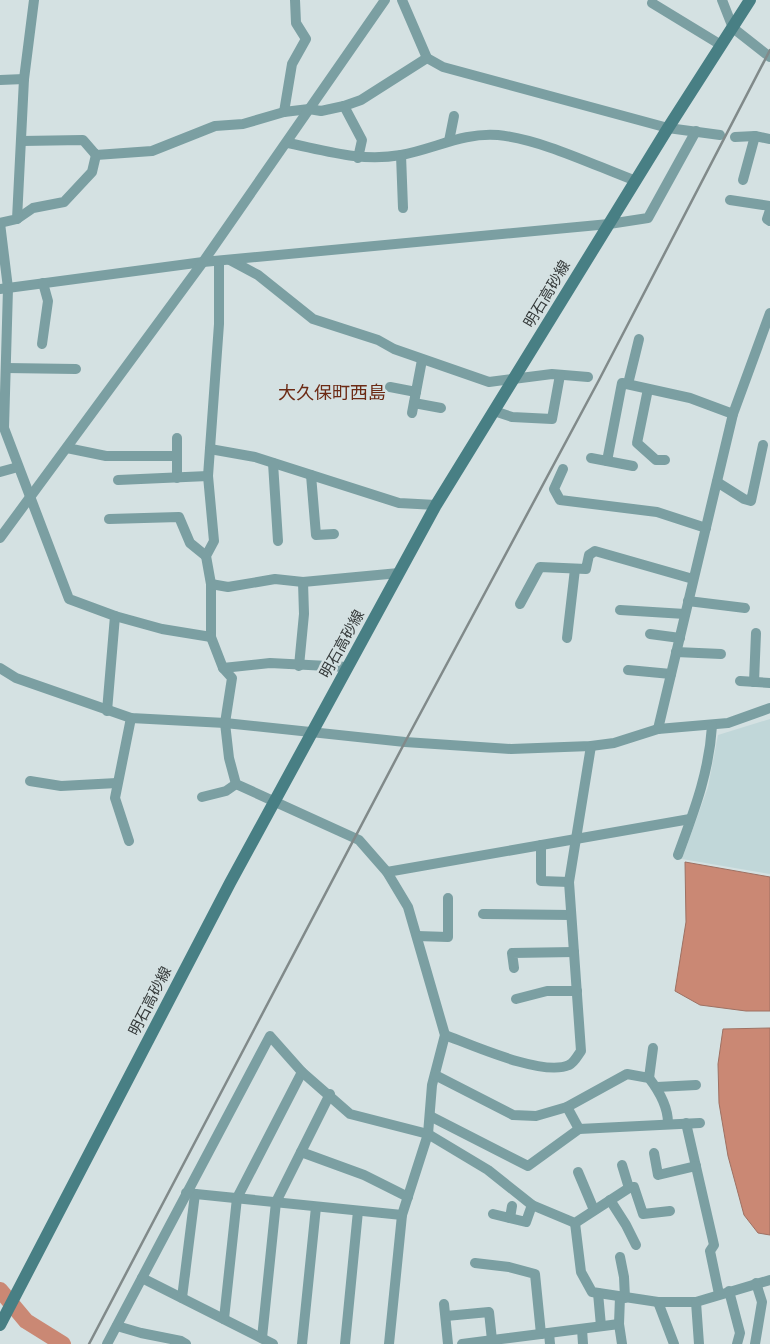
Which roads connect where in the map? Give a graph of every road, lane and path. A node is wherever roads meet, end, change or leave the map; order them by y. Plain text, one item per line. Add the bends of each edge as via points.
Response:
1 (34, 0) edge
2 (295, 0) edge
3 (385, 0) edge
4 (402, 0) edge
5 (722, 0) edge
6 (750, 0) edge
7 (652, 3) dead end
8 (733, 28) junction
9 (721, 45) junction
10 (770, 57) edge
11 (427, 58) junction
12 (24, 79) junction
13 (0, 80) edge
14 (344, 106) junction
15 (309, 109) junction
16 (284, 112) junction
17 (454, 116) dead end
18 (668, 128) junction
19 (696, 131) junction
20 (720, 135) dead end
21 (755, 136) junction
22 (735, 138) dead end
23 (770, 139) edge
24 (22, 141) junction
25 (449, 142) junction
26 (288, 143) junction
27 (96, 155) junction
28 (401, 155) junction
29 (358, 158) junction
30 (743, 180) dead end
31 (636, 181) junction
32 (730, 200) dead end
33 (403, 208) dead end
34 (770, 208) edge
35 (17, 219) junction
36 (770, 221) edge
37 (0, 223) edge
38 (609, 224) junction
39 (224, 260) junction
40 (202, 262) junction
41 (43, 284) junction
42 (4, 288) edge
43 (770, 313) edge
44 (767, 329) edge
45 (639, 339) dead end
46 (42, 344) dead end
47 (422, 360) junction
48 (6, 368) junction
49 (76, 369) dead end
50 (560, 375) junction
51 (588, 377) dead end
52 (514, 379) junction
53 (628, 384) junction
54 (390, 387) dead end
55 (648, 388) junction
56 (414, 403) junction
57 (441, 408) dead end
58 (494, 411) junction
59 (733, 414) junction
60 (177, 438) dead end
61 (763, 445) dead end
62 (67, 448) junction
63 (210, 449) junction
64 (176, 456) junction
65 (592, 458) dead end
66 (765, 458) edge
67 (665, 460) dead end
68 (607, 461) junction
69 (273, 462) junction
70 (633, 466) dead end
71 (18, 467) junction
72 (563, 469) dead end
73 (0, 472) edge
74 (311, 475) junction
75 (208, 476) junction
76 (177, 478) junction
77 (118, 480) dead end
78 (717, 482) junction
79 (30, 497) junction
80 (436, 505) junction
81 (109, 519) dead end
82 (706, 528) junction
83 (334, 534) dead end
84 (0, 538) edge
85 (278, 540) dead end
86 (206, 556) junction
87 (576, 569) junction
88 (399, 573) junction
89 (694, 579) junction
90 (303, 582) junction
91 (211, 584) junction
92 (688, 601) junction
93 (520, 604) dead end
94 (745, 608) dead end
95 (620, 610) dead end
96 (685, 614) junction
97 (115, 616) junction
98 (756, 633) dead end
99 (650, 634) dead end
100 (211, 637) junction
101 (567, 638) dead end
102 (680, 638) junction
103 (676, 652) junction
104 (721, 654) dead end
105 (298, 666) junction
106 (347, 667) junction
107 (0, 668) edge
108 (223, 668) junction
109 (628, 670) dead end
110 (671, 674) junction
111 (740, 681) dead end
112 (754, 682) junction
113 (770, 682) edge
114 (770, 708) edge
115 (107, 711) junction
116 (131, 718) junction
117 (226, 723) junction
118 (712, 726) junction
119 (658, 729) junction
120 (312, 731) junction
121 (591, 746) junction
122 (30, 781) dead end
123 (117, 783) junction
124 (236, 784) junction
125 (202, 797) dead end
126 (275, 802) junction
127 (690, 819) junction
128 (577, 838) junction
129 (129, 841) dead end
130 (540, 845) junction
131 (678, 855) dead end
132 (387, 872) junction
133 (569, 882) junction
134 (448, 898) dead end
135 (483, 914) dead end
136 (571, 914) junction
137 (416, 936) junction
138 (574, 952) junction
139 (514, 968) dead end
140 (577, 990) junction
141 (516, 999) dead end
142 (445, 1036) junction
143 (653, 1048) dead end
144 (302, 1072) junction
145 (435, 1076) junction
146 (649, 1078) junction
147 (696, 1085) dead end
148 (657, 1087) junction
149 (330, 1094) junction
150 (567, 1107) junction
151 (430, 1116) junction
152 (668, 1123) junction
153 (686, 1123) junction
154 (700, 1123) dead end
155 (579, 1129) junction
156 (428, 1134) junction
157 (301, 1152) junction
158 (654, 1153) dead end
159 (622, 1165) dead end
160 (696, 1166) junction
161 (578, 1172) dead end
162 (629, 1188) junction
163 (190, 1193) junction
164 (408, 1197) junction
165 (237, 1198) junction
166 (610, 1200) junction
167 (276, 1202) junction
168 (532, 1205) junction
169 (316, 1206) junction
170 (512, 1206) dead end
171 (594, 1210) junction
172 (358, 1211) junction
173 (670, 1211) dead end
174 (493, 1214) dead end
175 (402, 1215) junction
176 (510, 1218) junction
177 (575, 1222) junction
178 (636, 1245) dead end
179 (620, 1257) dead end
180 (475, 1263) dead end
181 (142, 1278) junction
182 (770, 1280) edge
183 (756, 1283) junction
184 (724, 1292) junction
185 (598, 1293) junction
186 (623, 1297) junction
187 (182, 1298) junction
188 (658, 1302) junction
189 (696, 1302) junction
190 (444, 1304) dead end
191 (446, 1316) junction
192 (224, 1319) junction
193 (2, 1320) edge
194 (619, 1324) junction
195 (117, 1326) junction
196 (601, 1326) junction
197 (582, 1329) junction
198 (545, 1334) junction
199 (262, 1338) junction
200 (492, 1340) junction
201 (107, 1344) edge
202 (186, 1344) edge
203 (273, 1344) edge
204 (302, 1344) edge
205 (344, 1344) edge
206 (389, 1344) edge
207 (448, 1344) edge
208 (462, 1344) edge
209 (550, 1344) edge
210 (583, 1344) edge
211 (622, 1344) edge
212 (674, 1344) edge
213 (699, 1344) edge
214 (737, 1344) edge
215 (755, 1344) edge

1 - 12 street
2 - 16 street via 296,23 306,38 292,64
3 - 15 street
4 - 11 street
5 - 8 street
6 - 8 main road, 明石高砂線
7 - 9 street
8 - 9 main road, 明石高砂線
8 - 10 street
9 - 18 main road, 明石高砂線
11 - 14 street via 361,100
11 - 18 street via 443,68
12 - 13 street
12 - 24 street
14 - 15 street via 321,111
14 - 29 street via 362,140
15 - 16 street
15 - 26 street
16 - 27 street via 243,124 215,126 152,151
17 - 25 street
18 - 19 street
18 - 31 main road, 明石高砂線
19 - 20 street
19 - 38 street via 648,218
21 - 22 street
21 - 23 street
21 - 30 street
24 - 27 street via 83,140
24 - 35 street
25 - 28 street
25 - 31 street via 469,136 497,135 528,141
26 - 29 street
26 - 40 street
27 - 35 street via 92,172 64,202 34,208
28 - 29 street
28 - 33 street
31 - 38 main road, 明石高砂線
32 - 34 street
34 - 36 street via 767,219
35 - 37 street
37 - 42 street
38 - 39 street
38 - 52 main road, 明石高砂線
39 - 40 street
39 - 47 street via 258,275 313,319 378,340
39 - 63 street
40 - 41 street
40 - 62 street
41 - 42 street
41 - 46 street via 48,301
42 - 48 street
43 - 44 street
44 - 59 street
45 - 53 street
47 - 52 street via 489,382
47 - 56 street
48 - 49 street
48 - 71 street via 4,428
50 - 51 street
50 - 52 street
50 - 58 street via 552,419 512,418
52 - 58 main road, 明石高砂線
53 - 55 street
53 - 68 street via 622,383
54 - 56 street
55 - 59 street via 690,398
55 - 67 street via 638,443 656,460
56 - 57 street
58 - 80 main road, 明石高砂線
59 - 78 street
60 - 64 street
61 - 66 street
62 - 64 street via 106,456
62 - 79 street
63 - 69 street
63 - 75 street
64 - 76 street
65 - 68 street
66 - 78 street via 751,501
68 - 70 street
69 - 74 street
69 - 85 street
71 - 73 street
71 - 79 street
72 - 82 street via 554,489 560,500 657,512
74 - 80 street via 399,503
74 - 83 street via 316,535
75 - 76 street
75 - 86 street via 214,541
76 - 77 street
78 - 82 street
79 - 84 street
79 - 97 street via 69,599
80 - 88 main road, 明石高砂線
81 - 86 street via 180,517 190,543
82 - 89 street
86 - 91 street
87 - 89 street via 586,570 589,555 595,550
87 - 93 street via 540,567
87 - 101 street
88 - 90 street
88 - 106 main road, 明石高砂線
89 - 92 street
90 - 91 street via 275,579 228,586
90 - 105 street via 304,614
91 - 100 street
92 - 94 street
92 - 96 street
95 - 96 street
96 - 102 street
97 - 100 street via 162,629
97 - 115 street
98 - 112 street
99 - 102 street
100 - 108 street
102 - 103 street
103 - 104 street
103 - 110 street
105 - 106 street
105 - 108 street via 270,663
106 - 120 main road, 明石高砂線
107 - 115 street via 16,678
108 - 117 street via 232,678
109 - 110 street
110 - 119 street
111 - 112 street
112 - 113 street
114 - 118 street
115 - 116 street
116 - 117 street
116 - 123 street
117 - 120 street
117 - 124 street via 229,758
118 - 119 street
118 - 127 street via 704,786
119 - 121 street via 614,743
120 - 121 street via 405,742 511,749
120 - 126 main road, 明石高砂線
121 - 128 street
122 - 123 street via 61,786
123 - 129 street via 115,798
124 - 125 street via 226,791
124 - 126 street
126 - 132 street via 359,840
126 - 193 main road, 明石高砂線
127 - 128 street
127 - 131 street
128 - 130 street
128 - 133 street
130 - 132 street
130 - 133 street via 541,881
132 - 137 street via 408,907
133 - 136 street
134 - 137 street via 448,937
135 - 136 street
136 - 138 street
137 - 142 street
138 - 139 street via 512,953
138 - 140 street
140 - 141 street via 547,991
140 - 142 street via 581,1050 572,1065 560,1068 524,1064
142 - 145 street
143 - 146 street
144 - 149 street
144 - 163 street via 270,1036
144 - 165 street
145 - 150 street via 513,1115 536,1116
145 - 151 street
146 - 148 street
146 - 150 street via 628,1074
147 - 148 street
148 - 152 street via 668,1113
149 - 156 street via 350,1114
149 - 157 street
150 - 155 street
151 - 155 street via 528,1166
151 - 156 street
152 - 153 street
152 - 155 street
153 - 154 street
153 - 160 street
156 - 164 street
156 - 168 street via 488,1170
157 - 164 street via 364,1175
157 - 167 street
158 - 160 street via 658,1175
159 - 162 street
160 - 184 street via 714,1245 710,1250
161 - 171 street
162 - 166 street
162 - 173 street via 634,1188 643,1214
163 - 165 street
163 - 181 street
163 - 187 street
164 - 175 street
165 - 167 street
165 - 192 street
166 - 171 street
166 - 178 street
167 - 169 street
167 - 199 street
168 - 176 street via 526,1222
168 - 177 street
169 - 172 street
169 - 204 street
170 - 176 street
171 - 177 street
172 - 175 street
172 - 205 street
174 - 176 street
175 - 206 street
177 - 185 street via 580,1272 592,1292
179 - 186 street
180 - 198 street via 535,1274
181 - 187 street
181 - 195 street
182 - 183 street
183 - 184 street
183 - 215 street via 762,1302
184 - 189 street
184 - 214 street via 740,1332
185 - 186 street
185 - 196 street
186 - 188 street
186 - 194 street
187 - 192 street
188 - 189 street
188 - 212 street
189 - 213 street
190 - 191 street
191 - 200 street via 489,1312
191 - 207 street
192 - 199 street
194 - 196 street
194 - 211 street
195 - 201 street
195 - 202 street via 181,1340
196 - 197 street
197 - 198 street
197 - 210 street
198 - 200 street
198 - 209 street
199 - 203 street
200 - 208 street

